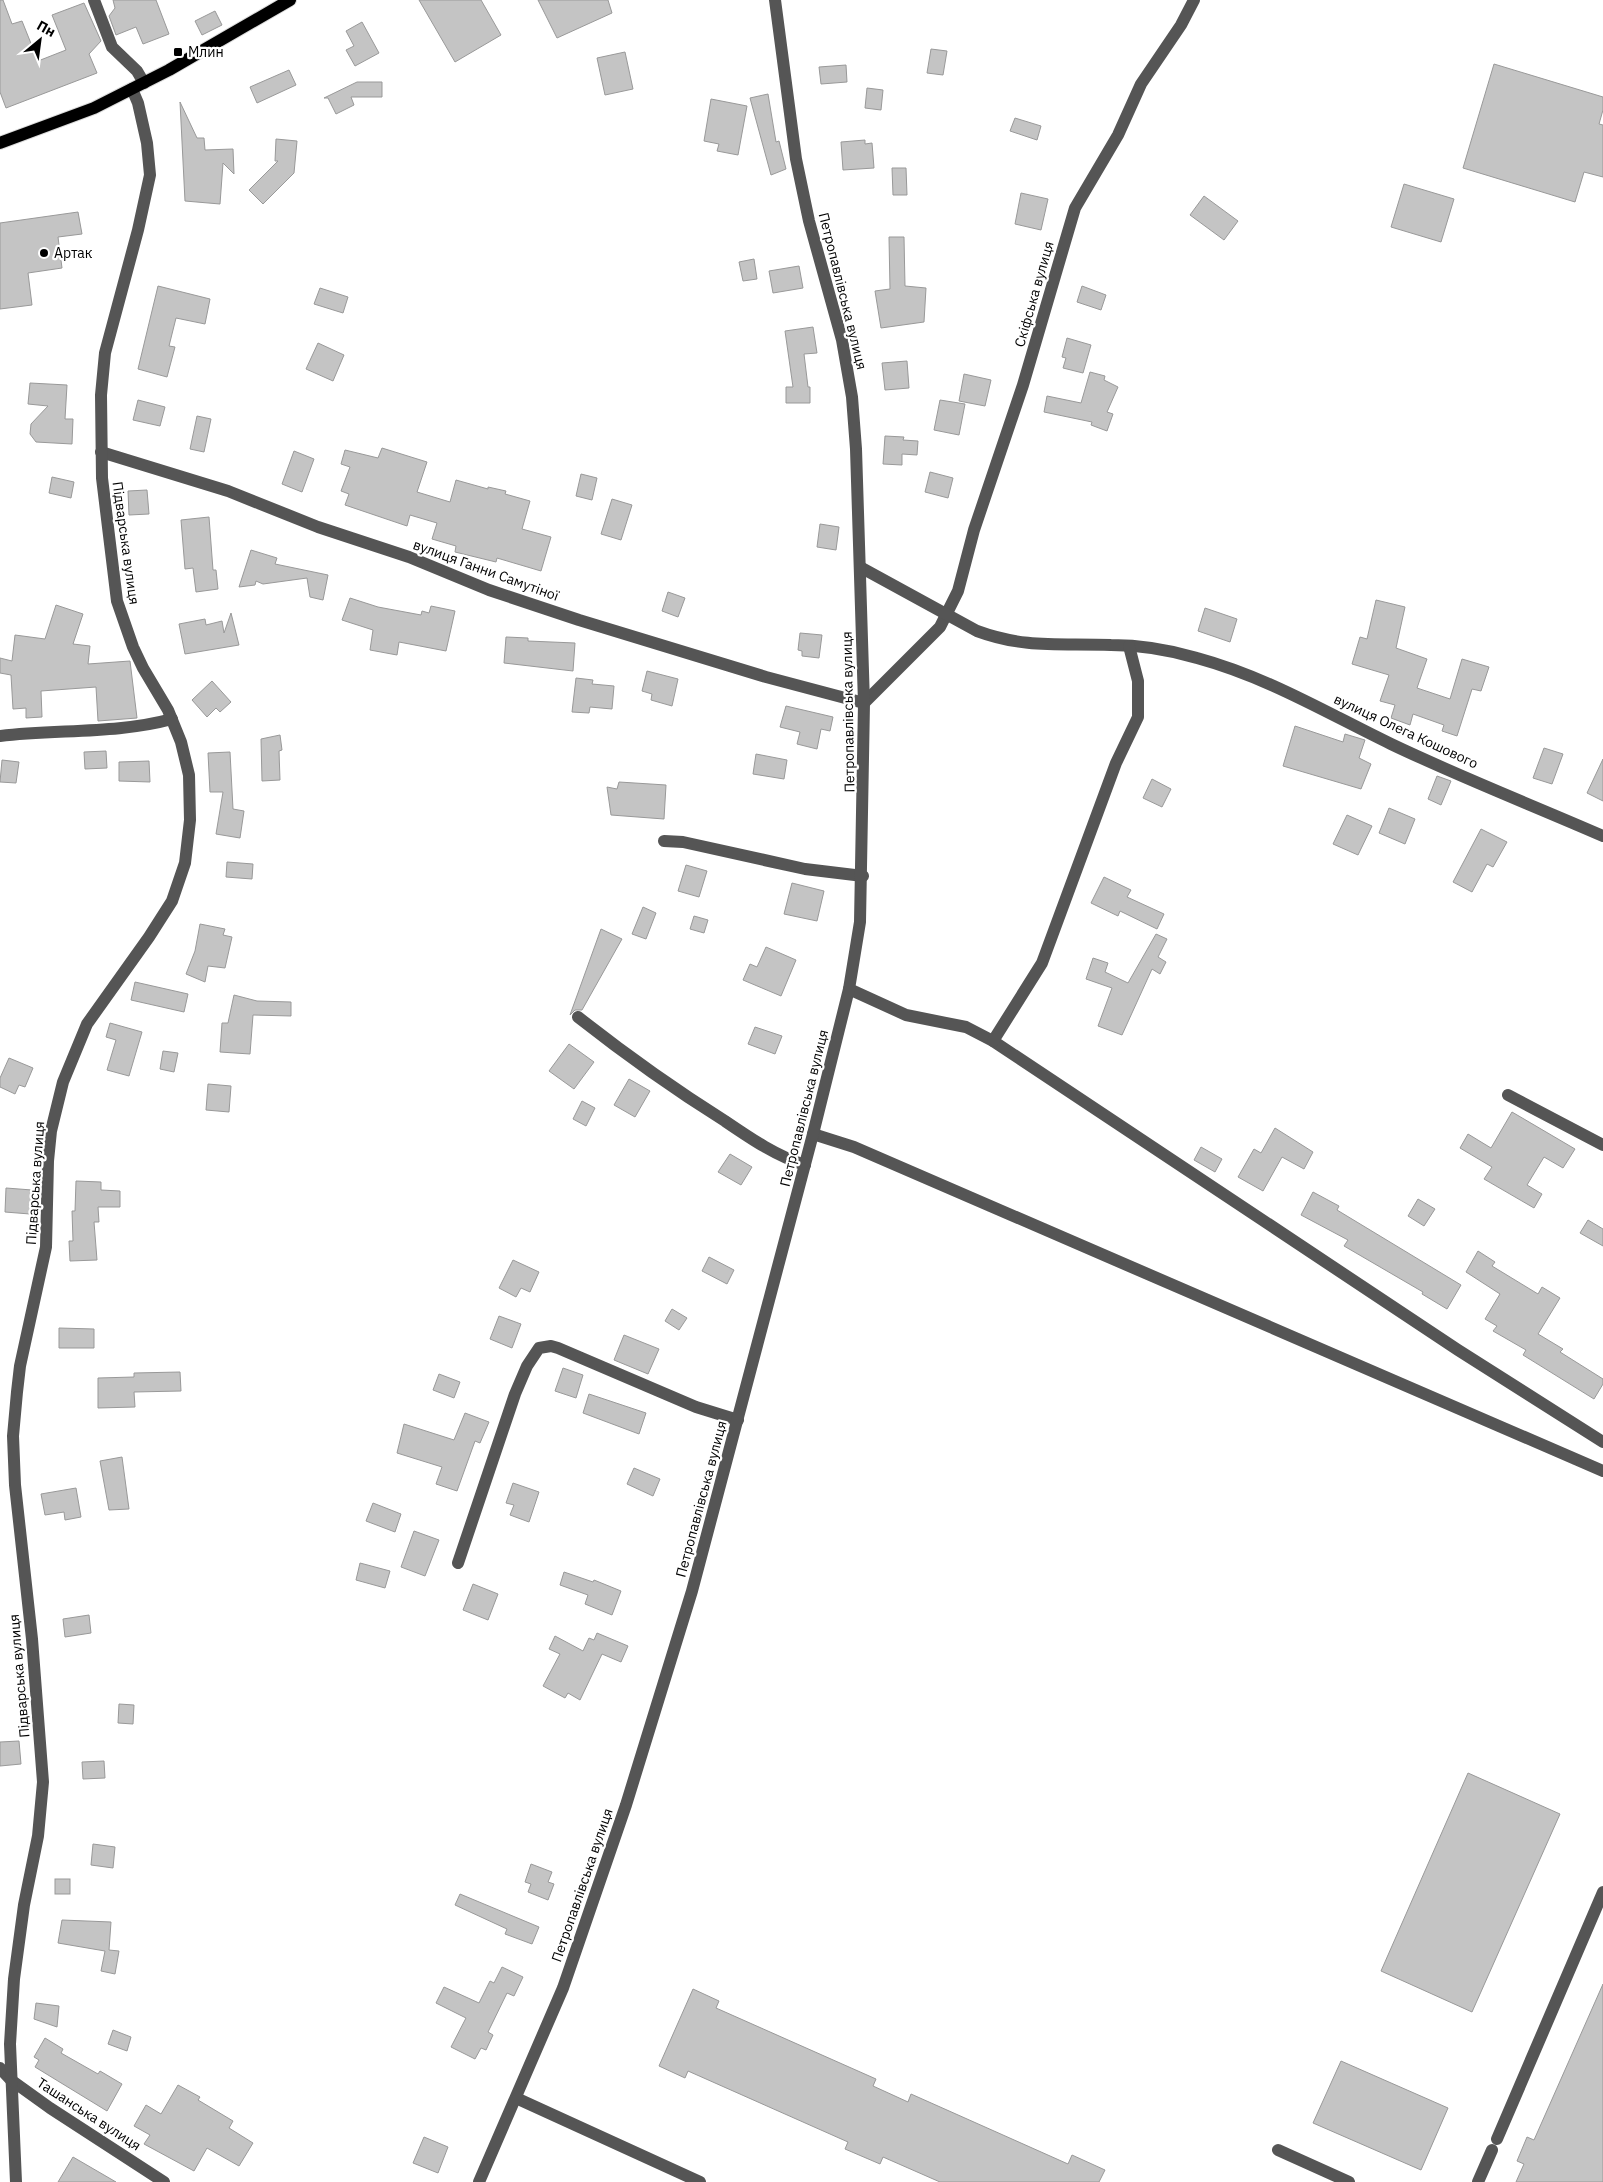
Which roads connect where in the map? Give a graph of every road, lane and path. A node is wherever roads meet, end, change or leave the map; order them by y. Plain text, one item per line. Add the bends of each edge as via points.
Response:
1 (94, 0) edge
2 (290, 0) edge
3 (775, 0) edge
4 (1194, 0) edge
5 (144, 83) junction
6 (132, 89) junction
7 (0, 143) edge
8 (100, 452) junction
9 (860, 567) junction
10 (947, 615) junction
11 (1129, 646) junction
12 (864, 703) junction
13 (172, 718) junction
14 (0, 736) edge
15 (1603, 836) edge
16 (664, 841) dead end
17 (863, 876) junction
18 (848, 989) junction
19 (578, 1017) dead end
20 (993, 1042) junction
21 (1508, 1095) dead end
22 (813, 1134) junction
23 (1603, 1145) edge
24 (805, 1164) junction
25 (738, 1420) junction
26 (1603, 1442) edge
27 (1603, 1471) edge
28 (458, 1563) dead end
29 (1603, 1892) edge
30 (0, 2068) edge
31 (11, 2080) junction
32 (516, 2098) junction
33 (1278, 2150) dead end
34 (16, 2182) edge
35 (164, 2182) edge
36 (479, 2182) edge
37 (700, 2182) edge
38 (1349, 2182) edge
39 (1478, 2182) edge

1 - 5 street via 112,46
2 - 5 main road
3 - 9 street, Петропавлівська вулиця via 801,183 849,376 856,449
4 - 10 street, Скіфська вулиця via 1142,84 1118,135 1076,208 1017,403 974,530 966,569
5 - 6 main road
6 - 7 main road via 87,111
6 - 8 street, Підварська вулиця via 147,143 150,175 105,353
8 - 12 street, вулиця Ганни Самутіної via 228,492 561,614 766,677
8 - 13 street, Підварська вулиця via 117,601 143,668
9 - 10 street, вулиця Олега Кошового
9 - 12 street, Петропавлівська вулиця
10 - 11 street, вулиця Олега Кошового via 977,631 1015,642
10 - 12 street, Скіфська вулиця via 940,627
11 - 15 street, вулиця Олега Кошового via 1195,657 1281,688 1391,744
11 - 20 street via 1139,688 1138,717 1116,763 1042,963
12 - 17 street, Петропавлівська вулиця
13 - 14 street via 142,726
13 - 31 street, Підварська вулиця via 189,775 190,820 185,863 172,901 87,1024 63,1082 51,1131 46,1247 17,1392 13,1436 16,1485 43,1782 38,1836 14,1979
16 - 17 street via 683,842 805,870
17 - 18 street, Петропавлівська вулиця via 860,922
18 - 20 street via 906,1015 966,1027
18 - 22 street, Петропавлівська вулиця
19 - 24 street via 701,1106 764,1146
20 - 26 street via 1483,1367
21 - 23 street
22 - 24 street, Петропавлівська вулиця
22 - 27 street via 863,1151
24 - 25 street, Петропавлівська вулиця
25 - 28 street via 696,1407 558,1348 539,1348 514,1394
25 - 32 street, Петропавлівська вулиця via 692,1591 628,1796 562,1988
29 - 39 street
30 - 31 street, Ташанська вулиця
31 - 34 street, Підварська вулиця
31 - 35 street, Ташанська вулиця
32 - 36 street, Петропавлівська вулиця
32 - 37 street
33 - 38 street

